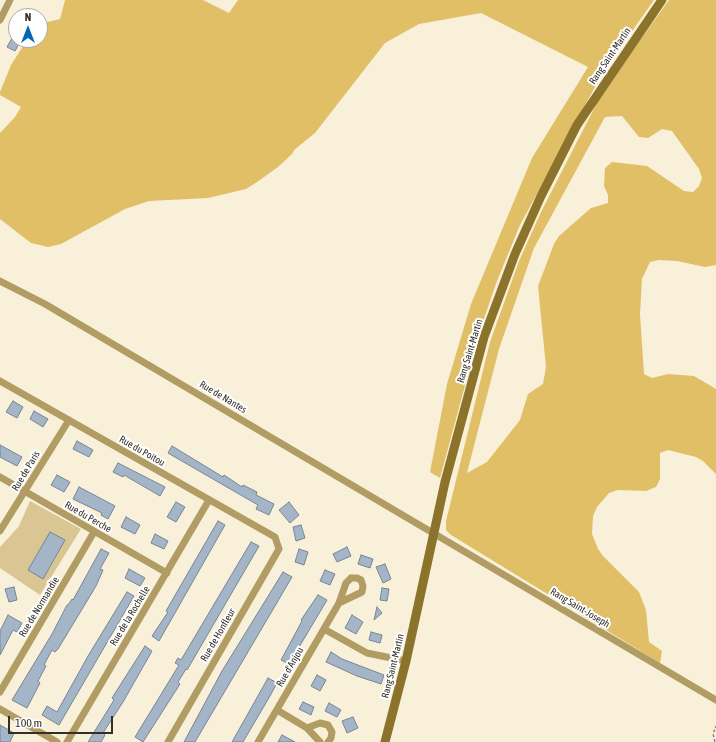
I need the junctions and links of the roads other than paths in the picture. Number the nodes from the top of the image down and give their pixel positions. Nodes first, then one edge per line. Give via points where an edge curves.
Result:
1 (10, 0) edge
2 (662, 0) edge
3 (0, 20) edge
4 (0, 280) edge
5 (0, 381) edge
6 (69, 420) junction
7 (0, 477) edge
8 (26, 491) junction
9 (209, 500) junction
10 (0, 531) edge
11 (94, 532) junction
12 (434, 533) junction
13 (275, 537) joint
14 (167, 573) junction
15 (339, 603) dead end
16 (324, 629) junction
17 (406, 661) junction
18 (0, 692) edge
19 (716, 700) edge
20 (0, 709) edge
21 (277, 710) junction
22 (307, 728) junction
23 (57, 742) edge
24 (67, 742) edge
25 (168, 742) edge
26 (258, 742) edge
27 (320, 742) edge
28 (328, 742) edge
29 (385, 742) edge

1 - 3 street
2 - 12 street, Rang Saint-Martin via 577,125 541,196 516,254 484,337
4 - 12 street, Rue de Nantes
5 - 6 street, Rue du Poitou
6 - 8 street, Rue de Paris
6 - 9 street, Rue du Poitou
7 - 8 street, Rue du Perche
8 - 10 street, Rue de Paris
8 - 11 street, Rue du Perche
9 - 13 street, Rue du Poitou
9 - 14 street, Rue de la Rochelle
11 - 14 street, Rue du Perche
11 - 18 street, Rue de Normandie
12 - 17 street, Rang Saint-Martin
12 - 19 street, Rang Saint-Joseph
13 - 25 street, Rue de Honfleur via 279,549
14 - 24 street, Rue de la Rochelle
15 - 16 street, Rue d'Anjou
16 - 17 street via 367,653
16 - 21 street, Rue d'Anjou
17 - 29 street, Rang Saint-Martin
20 - 23 street
21 - 22 street
21 - 26 street, Rue d'Anjou
22 - 27 street
22 - 28 street via 320,723 328,725 332,732

